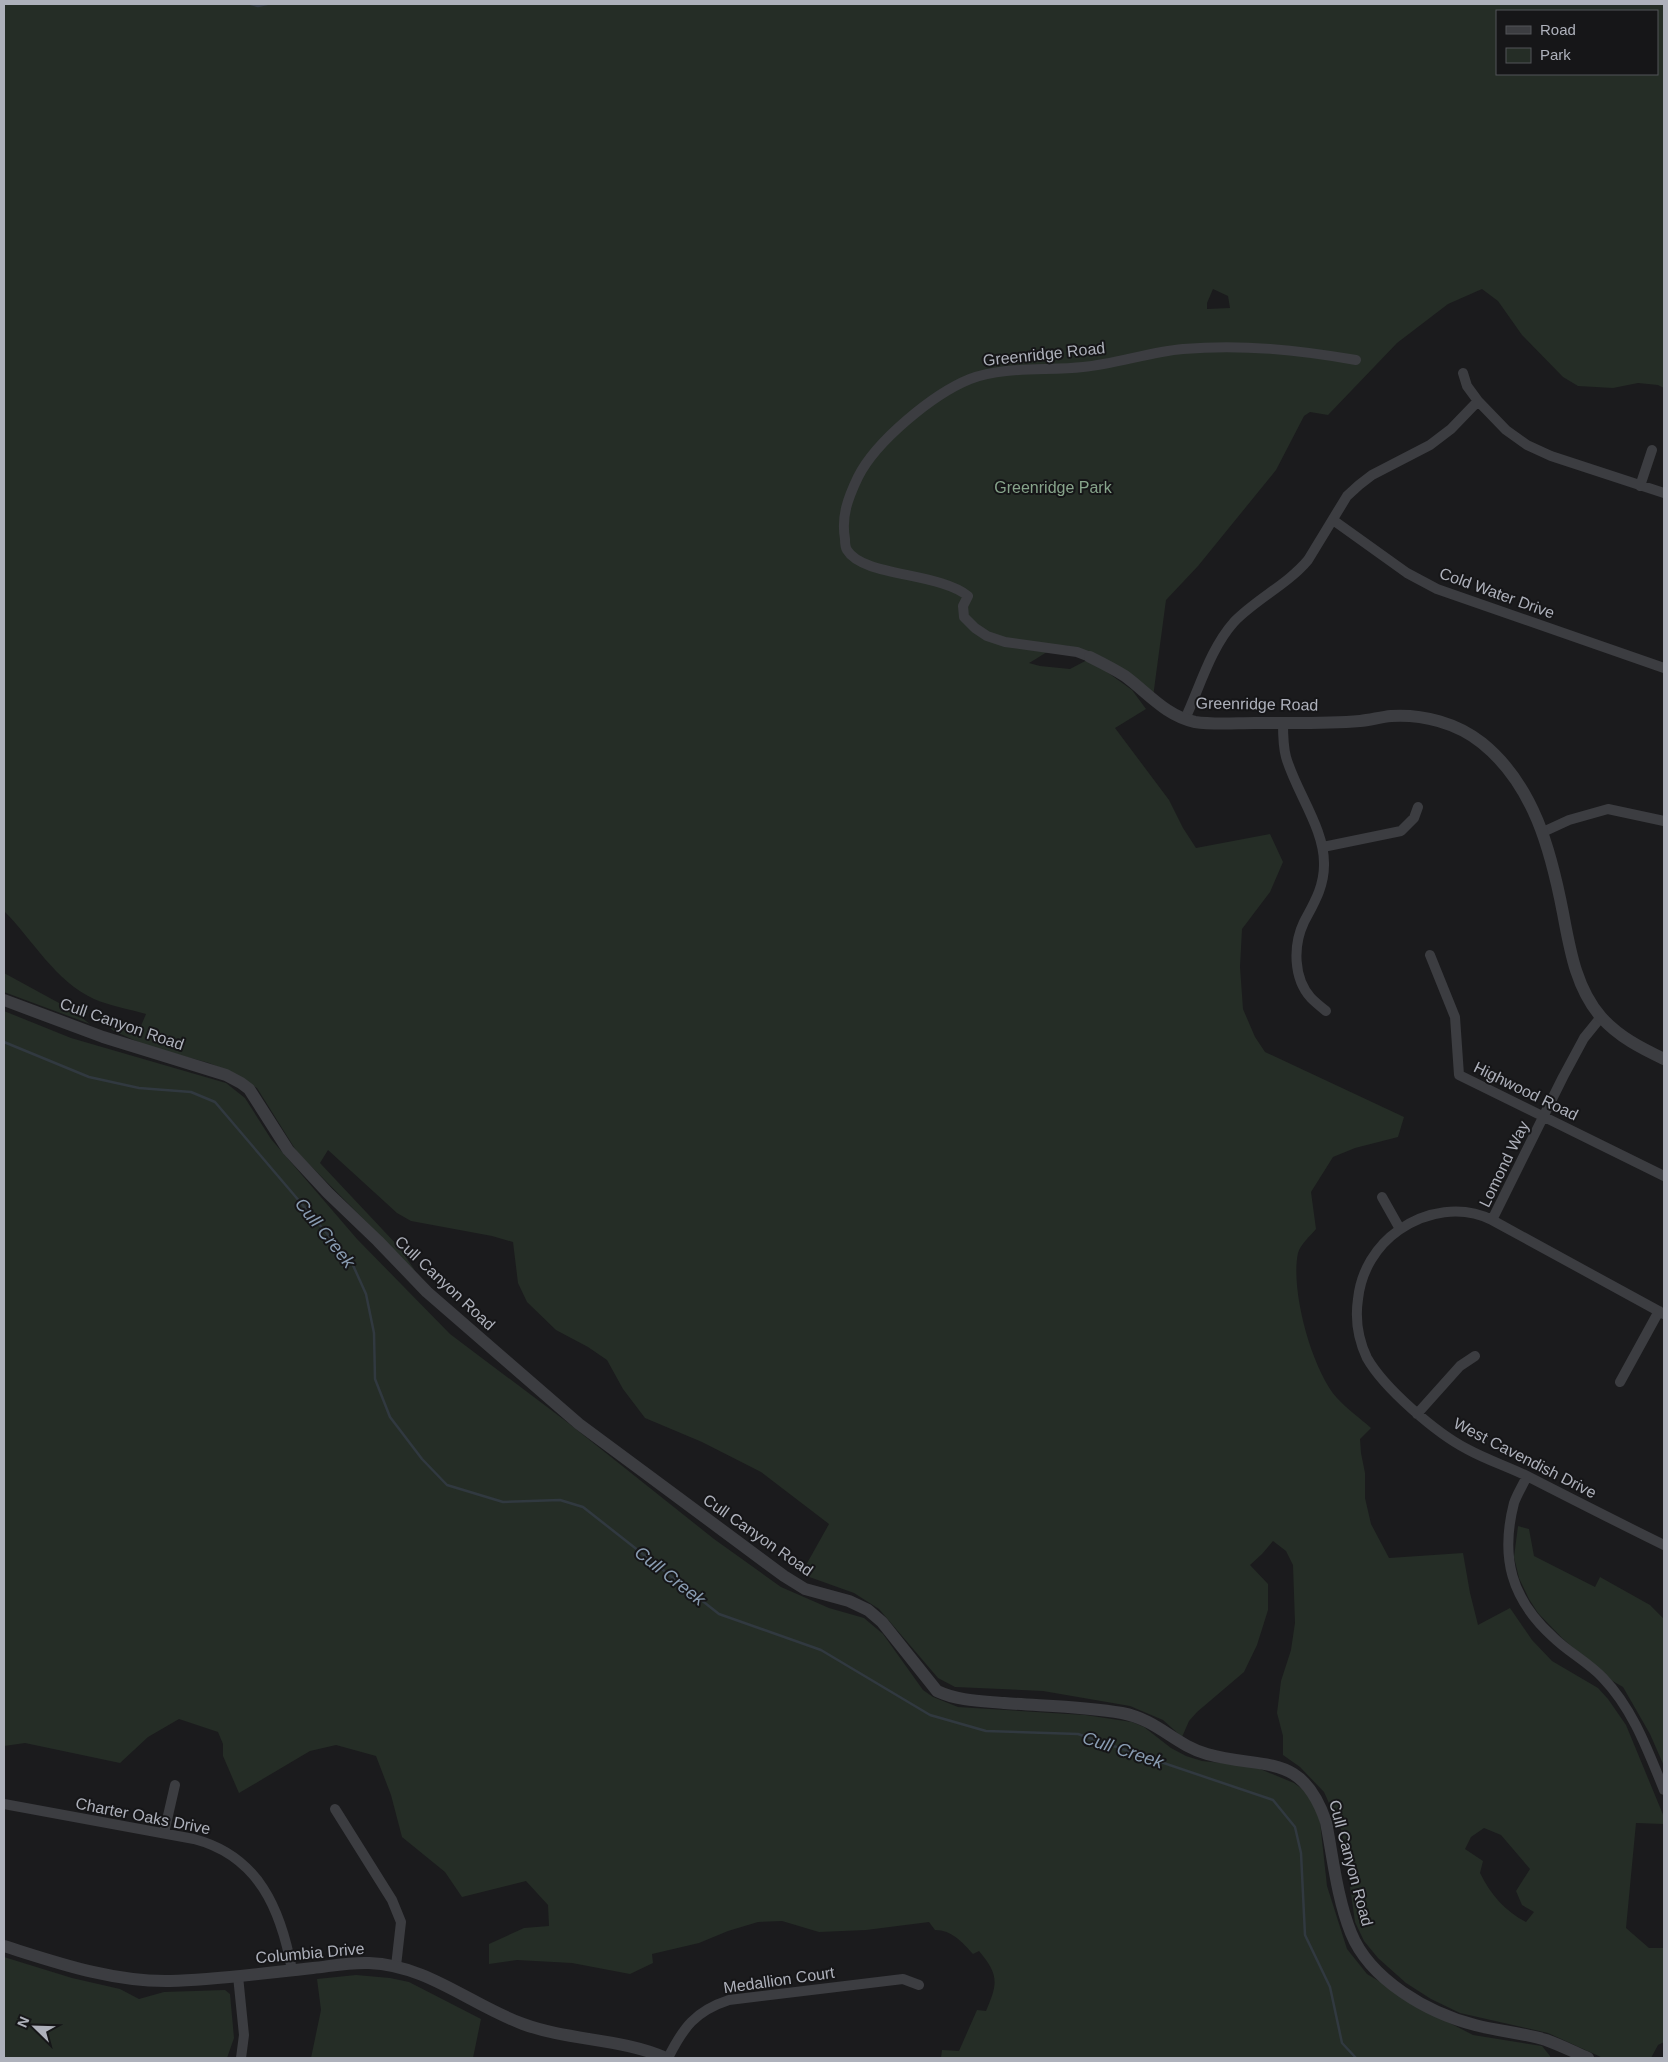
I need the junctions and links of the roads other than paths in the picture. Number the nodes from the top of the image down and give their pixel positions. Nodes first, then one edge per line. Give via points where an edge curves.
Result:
1 (1356, 360) dead end
2 (1463, 373) dead end
3 (1478, 401) junction
4 (1652, 450) dead end
5 (1640, 486) junction
6 (1664, 493) edge
7 (1332, 520) junction
8 (1090, 657) joint
9 (1664, 668) edge
10 (1185, 719) junction
11 (1283, 723) junction
12 (1418, 807) dead end
13 (1664, 821) edge
14 (1543, 832) junction
15 (1323, 847) junction
16 (1430, 955) dead end
17 (4, 1000) edge
18 (1326, 1011) dead end
19 (1601, 1017) junction
20 (1664, 1059) edge
21 (1544, 1117) junction
22 (1664, 1176) edge
23 (1382, 1196) dead end
24 (1492, 1220) junction
25 (1400, 1229) junction
26 (1662, 1313) edge
27 (1475, 1356) dead end
28 (1620, 1382) dead end
29 (1417, 1414) junction
30 (1526, 1476) junction
31 (1664, 1545) edge
32 (175, 1785) dead end
33 (1664, 1790) edge
34 (4, 1804) edge
35 (335, 1809) dead end
36 (164, 1834) junction
37 (4, 1946) edge
38 (396, 1966) junction
39 (292, 1970) junction
40 (238, 1976) junction
41 (919, 1985) dead end
42 (241, 2058) edge
43 (667, 2058) edge
44 (1588, 2058) edge

1 - 8 street, Greenridge Road via 1298,350 1244,347 1181,349 1083,368 1033,370 973,378 937,397 873,454 846,500 842,525 846,549 860,563 958,588 968,596 962,606 964,617 987,636
2 - 3 street via 1467,386
3 - 5 street via 1506,430 1527,445
3 - 7 street via 1430,445 1359,485 1347,496
4 - 5 street
5 - 6 street
7 - 9 street, Cold Water Drive via 1407,573 1437,589
7 - 10 street via 1300,569 1246,611 1226,632
8 - 10 street, Greenridge Road via 1126,677 1164,708
10 - 11 street, Greenridge Road via 1207,723
11 - 14 street, Greenridge Road via 1407,716 1442,722 1480,742 1497,756 1524,794
11 - 15 street via 1287,758
12 - 15 street via 1414,818 1401,831
13 - 14 street via 1608,809 1569,820
14 - 19 street, Greenridge Road via 1576,973
15 - 18 street via 1323,880 1300,934 1296,961 1310,997
16 - 21 street, Highwood Road via 1454,1017 1459,1075
17 - 44 street, Cull Canyon Road via 241,1083 257,1100 288,1150 433,1298 580,1424 784,1576 805,1589 849,1601 868,1610 882,1622 937,1691 950,1697 977,1701 1133,1716 1151,1722 1201,1752 1268,1764 1296,1776 1311,1789 1321,1807 1346,1918 1360,1949 1378,1970 1406,1994 1443,2013 1474,2025 1547,2041
19 - 20 street, Greenridge Road via 1630,1042
19 - 21 street, Lomond Way via 1584,1038
21 - 22 street, Highwood Road
21 - 24 street, Lomond Way
23 - 25 street
24 - 25 street, West Cavendish Drive via 1468,1213 1445,1212 1423,1217
24 - 26 street, West Cavendish Drive
25 - 29 street, West Cavendish Drive via 1382,1245 1366,1268 1360,1282 1357,1328 1373,1367
26 - 28 street
27 - 29 street via 1460,1366
29 - 30 street, West Cavendish Drive via 1466,1449
30 - 31 street, West Cavendish Drive
30 - 33 street via 1515,1502 1508,1536 1508,1560 1518,1592 1529,1612 1552,1637 1603,1677 1623,1704 1641,1735
32 - 36 street
34 - 36 street, Charter Oaks Drive
35 - 38 street via 392,1900 401,1922
36 - 39 street, Charter Oaks Drive via 218,1847 256,1878 276,1910
37 - 40 street, Columbia Drive via 83,1970 131,1979 169,1981
38 - 39 street, Columbia Drive via 355,1963
38 - 43 street, Columbia Drive via 429,1977 525,2025 636,2048
39 - 40 street, Columbia Drive
40 - 42 street via 244,2035
41 - 43 street, Medallion Court via 903,1979 729,2000 706,2009 689,2022

